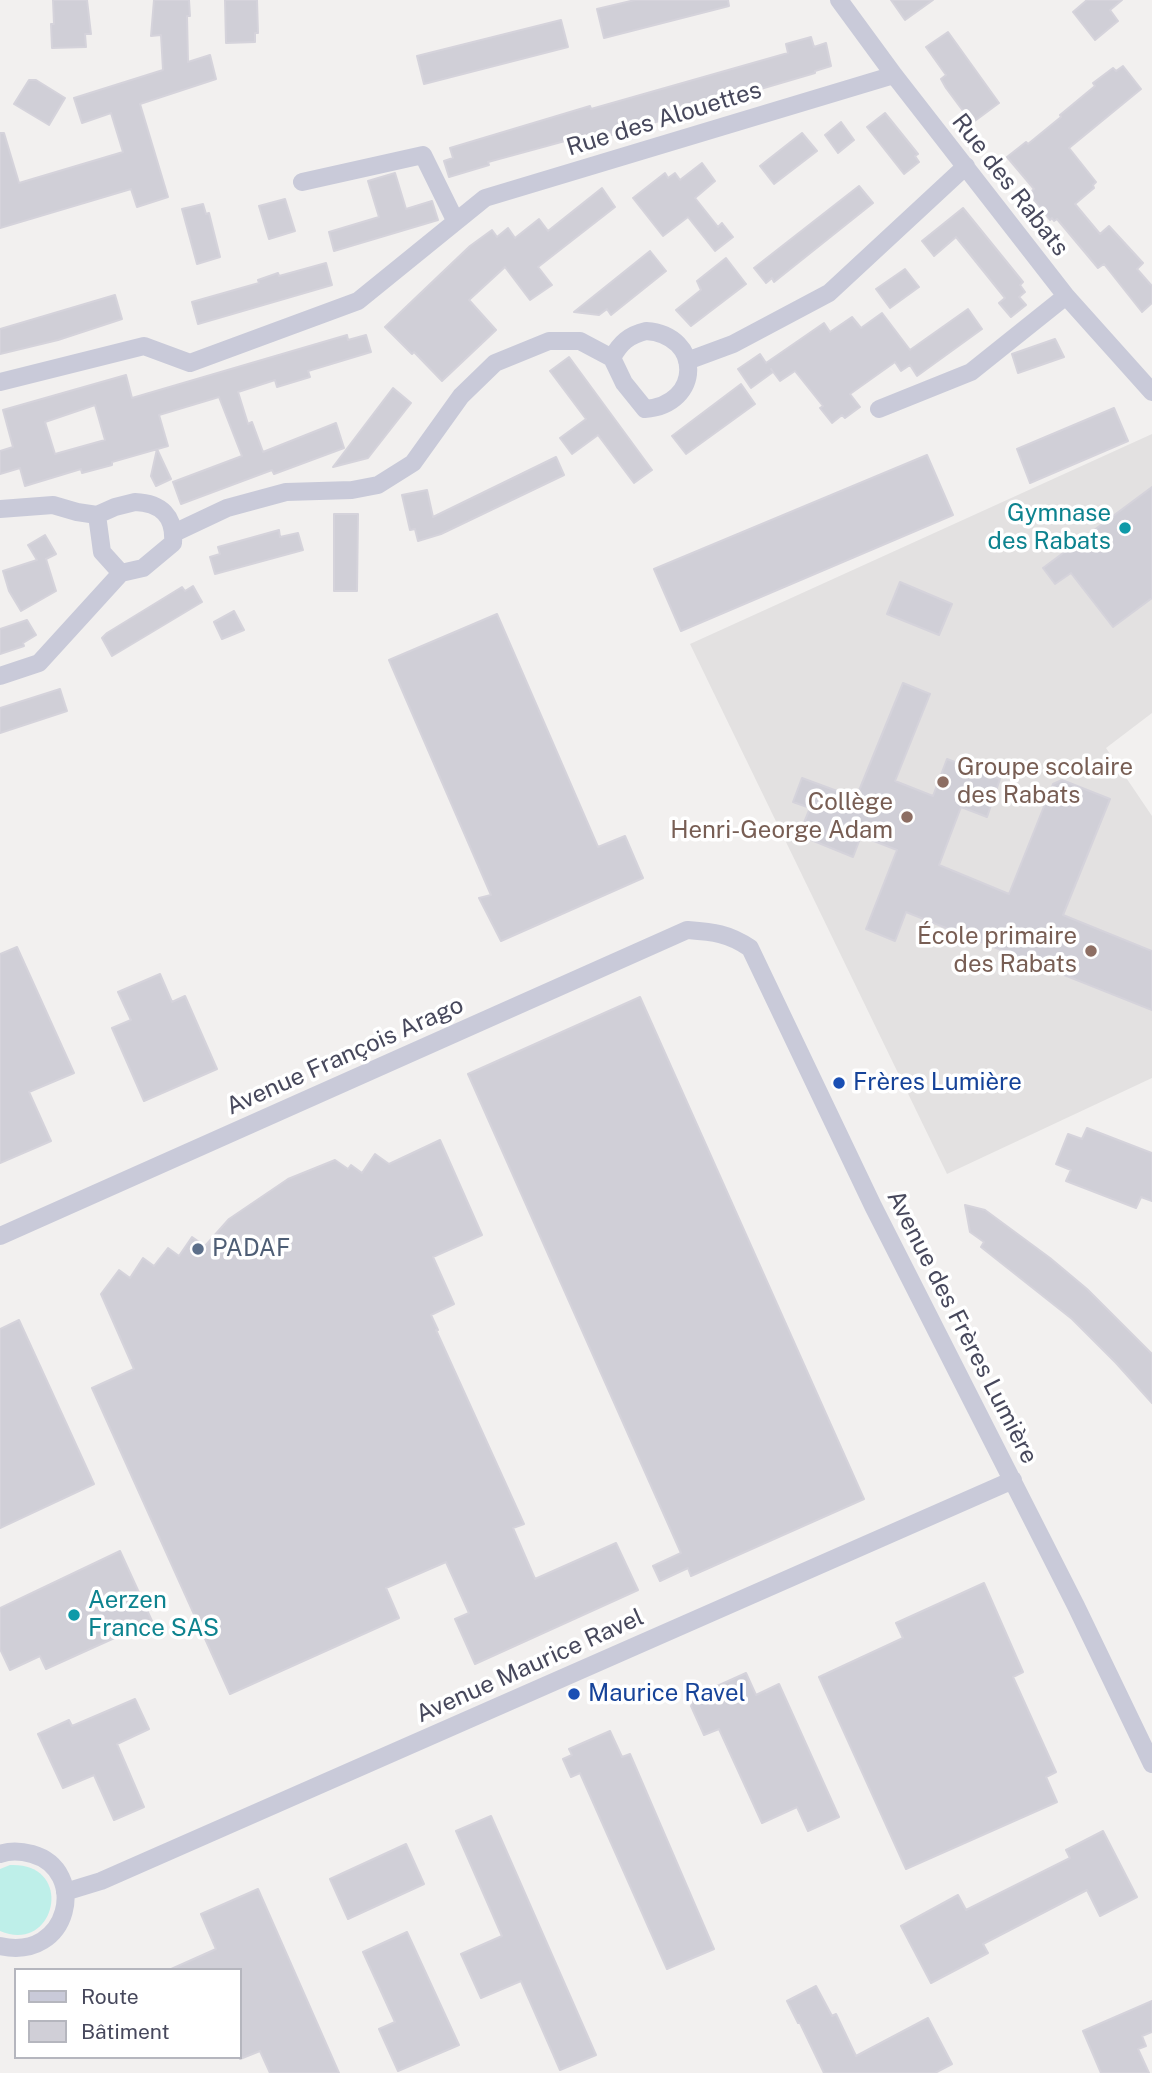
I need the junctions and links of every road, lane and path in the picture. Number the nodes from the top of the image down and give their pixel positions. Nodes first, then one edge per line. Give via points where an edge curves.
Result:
1 (839, 0) edge
2 (894, 75) junction
3 (966, 166) junction
4 (302, 182) dead end
5 (455, 220) junction
6 (1066, 296) junction
7 (612, 358) junction
8 (687, 361) junction
9 (0, 382) edge
10 (1152, 392) edge
11 (879, 409) dead end
12 (0, 509) edge
13 (97, 515) junction
14 (174, 533) junction
15 (121, 573) junction
16 (0, 676) edge
17 (712, 932) joint
18 (0, 1236) edge
19 (1013, 1479) junction
20 (1152, 1764) edge
21 (2, 1849) edge
22 (65, 1892) junction
23 (0, 1946) edge

1 - 2 street, Rue des Rabats
2 - 3 street, Rue des Rabats
2 - 5 street, Rue des Alouettes via 485,198
3 - 6 street, Rue des Rabats
3 - 8 street via 829,293 733,344
4 - 5 street via 423,155
5 - 9 street, Rue des Alouettes via 358,301 190,363 144,346
6 - 10 street, Rue des Rabats
6 - 11 street via 971,372
7 - 8 street via 619,346 646,331 671,338
7 - 8 street via 645,410 678,397 685,386
7 - 14 street via 580,341 550,341 495,363 461,396 413,464 378,485 286,492 227,508
12 - 13 street via 53,505
13 - 14 street via 135,502 151,503 169,516
13 - 15 street via 102,552
14 - 15 street via 173,543 143,568
15 - 16 street via 39,663
17 - 18 street, Avenue François Arago via 687,930
17 - 19 street, Avenue des Frères Lumière via 733,937 750,948 873,1206
19 - 20 street, Avenue des Frères Lumière
19 - 22 street, Avenue Maurice Ravel via 101,1881
21 - 22 street via 22,1851 51,1864
22 - 23 street via 65,1909 48,1938 18,1949

